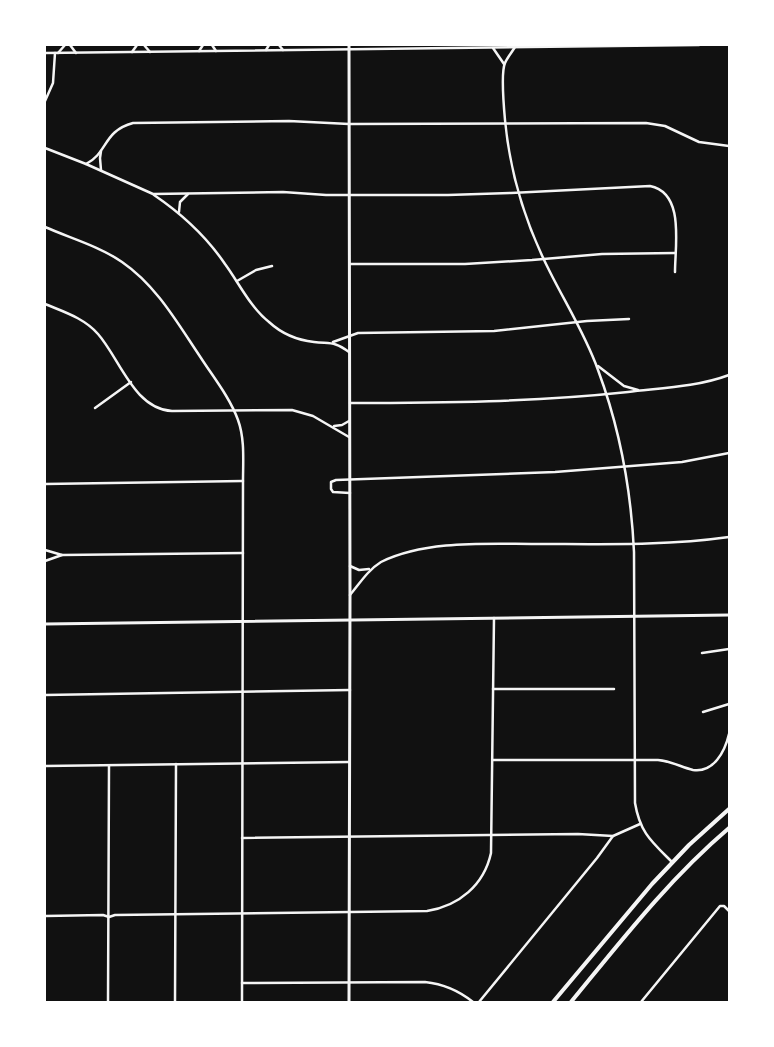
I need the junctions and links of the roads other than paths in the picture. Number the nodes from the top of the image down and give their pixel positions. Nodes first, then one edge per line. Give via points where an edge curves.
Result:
1 (65, 45) edge
2 (70, 45) edge
3 (137, 45) edge
4 (144, 45) edge
5 (203, 45) edge
6 (212, 45) edge
7 (269, 45) edge
8 (279, 45) edge
9 (633, 45) edge
10 (699, 45) edge
11 (349, 47) edge
12 (516, 47) junction
13 (493, 48) junction
14 (266, 50) junction
15 (283, 50) junction
16 (199, 51) junction
17 (216, 51) junction
18 (132, 52) junction
19 (150, 52) junction
20 (45, 53) edge
21 (56, 53) junction
22 (76, 53) junction
23 (504, 64) junction
24 (45, 101) edge
25 (505, 123) junction
26 (349, 124) junction
27 (729, 146) edge
28 (45, 148) edge
29 (101, 150) junction
30 (86, 164) junction
31 (102, 171) junction
32 (518, 193) junction
33 (153, 194) junction
34 (190, 194) junction
35 (349, 195) junction
36 (179, 213) junction
37 (45, 227) edge
38 (675, 254) junction
39 (544, 259) junction
40 (349, 264) junction
41 (272, 266) dead end
42 (675, 272) dead end
43 (237, 281) junction
44 (45, 304) edge
45 (629, 319) dead end
46 (576, 322) junction
47 (349, 335) junction
48 (332, 342) junction
49 (349, 352) junction
50 (596, 364) junction
51 (729, 375) edge
52 (131, 382) junction
53 (641, 390) junction
54 (607, 394) junction
55 (350, 403) junction
56 (94, 408) dead end
57 (234, 411) junction
58 (350, 421) junction
59 (332, 426) junction
60 (350, 437) junction
61 (729, 453) edge
62 (626, 467) junction
63 (350, 479) junction
64 (243, 481) junction
65 (45, 484) edge
66 (350, 493) junction
67 (729, 537) edge
68 (634, 544) junction
69 (45, 550) edge
70 (243, 553) junction
71 (62, 555) junction
72 (45, 561) edge
73 (350, 566) junction
74 (370, 569) junction
75 (350, 595) junction
76 (729, 615) edge
77 (635, 616) junction
78 (494, 618) junction
79 (350, 619) junction
80 (243, 621) junction
81 (45, 624) edge
82 (729, 649) edge
83 (702, 653) dead end
84 (493, 689) junction
85 (614, 689) dead end
86 (350, 690) junction
87 (242, 692) junction
88 (45, 695) edge
89 (729, 704) edge
90 (703, 712) dead end
91 (729, 735) edge
92 (493, 760) junction
93 (635, 760) junction
94 (350, 762) junction
95 (242, 763) junction
96 (176, 764) junction
97 (109, 765) junction
98 (45, 766) edge
99 (729, 809) edge
100 (640, 824) junction
101 (729, 828) edge
102 (492, 835) junction
103 (613, 836) junction
104 (349, 837) junction
105 (242, 838) junction
106 (672, 862) junction
107 (729, 911) edge
108 (349, 912) junction
109 (242, 913) junction
110 (176, 914) junction
111 (45, 916) edge
112 (109, 917) junction
113 (349, 982) junction
114 (242, 983) junction
115 (108, 1002) edge
116 (175, 1002) edge
117 (242, 1002) edge
118 (349, 1002) edge
119 (473, 1002) edge
120 (479, 1002) edge
121 (553, 1002) edge
122 (571, 1002) edge
123 (641, 1002) edge

1 - 21 street
2 - 22 street
3 - 18 street
4 - 19 street
5 - 16 street
6 - 17 street
7 - 14 street
8 - 15 street
9 - 10 street
9 - 12 street
11 - 13 street
11 - 15 street
11 - 26 main road
12 - 13 street
12 - 23 street
13 - 23 street
14 - 15 street
14 - 17 street
16 - 17 street
16 - 19 street
18 - 19 street
18 - 22 street
20 - 21 street
21 - 22 street
21 - 24 street via 52,83
23 - 25 street
25 - 26 street
25 - 27 street via 646,123 665,126 699,142
25 - 32 street
26 - 29 street via 133,123 112,133
26 - 35 main road
28 - 30 street
29 - 30 street
29 - 31 street
30 - 31 street
31 - 33 street
32 - 35 street
32 - 38 street via 643,186 658,189 674,208
32 - 39 street
33 - 34 street
33 - 36 street
34 - 35 street via 283,192
34 - 36 street via 180,202
35 - 40 main road
36 - 43 street via 208,242
37 - 57 street via 110,255 147,282
38 - 39 street via 602,254
38 - 42 street
39 - 40 street via 465,264
39 - 46 street
40 - 47 main road
41 - 43 street via 256,270
43 - 48 street via 258,312 280,331 301,340
44 - 52 street via 78,318 90,327
45 - 46 street
46 - 47 street via 494,331
46 - 50 street
47 - 48 street
47 - 49 main road
48 - 49 street
49 - 55 main road
50 - 53 street via 624,386
50 - 54 street
51 - 53 street via 695,384
52 - 56 street
52 - 57 street via 146,402 160,410
53 - 54 street
54 - 55 street via 479,402
54 - 62 street
55 - 58 main road
57 - 59 street via 302,412
57 - 64 street via 243,442
58 - 59 street via 342,426
58 - 60 main road
59 - 60 street
60 - 63 main road
61 - 62 street via 682,462
62 - 63 street via 509,475
62 - 68 street
63 - 66 main road
63 - 66 street via 333,481 330,487 335,493
64 - 65 street
64 - 70 street
66 - 73 main road
67 - 68 street
68 - 74 street via 477,544 429,548 398,555
68 - 77 street
69 - 71 street
70 - 71 street
70 - 80 street
71 - 72 street
73 - 74 street via 359,570
73 - 75 main road
74 - 75 street
75 - 79 main road
76 - 77 main road
77 - 78 main road
77 - 93 street
78 - 79 main road
78 - 84 street
79 - 80 main road
79 - 86 main road
80 - 81 main road
80 - 87 street
82 - 83 street
84 - 85 street
84 - 92 street
86 - 87 street
86 - 94 main road
87 - 88 street
87 - 95 street
89 - 90 street
91 - 93 street via 718,760 699,770 668,761
92 - 93 street
92 - 102 street
93 - 100 street via 635,803
94 - 95 street
94 - 104 main road
95 - 96 street
95 - 105 street
96 - 97 street
96 - 110 street
97 - 98 street
97 - 112 street
99 - 106 highway
100 - 103 street
100 - 106 street
101 - 122 highway via 662,893
102 - 103 street
102 - 104 street
102 - 108 street via 490,860 481,879 458,900 434,910
103 - 120 street
104 - 105 street
104 - 108 main road
105 - 109 street
106 - 121 highway
107 - 123 street via 720,906
108 - 109 street
108 - 113 main road
109 - 110 street
109 - 114 street
110 - 112 street
110 - 116 street
111 - 112 street
112 - 115 street
113 - 114 street
113 - 118 main road
113 - 119 street via 436,983 459,992
114 - 117 street

